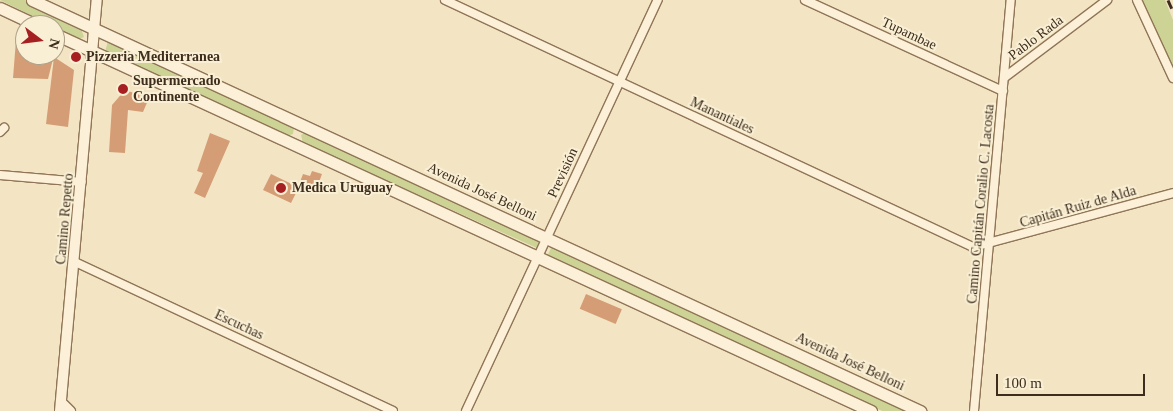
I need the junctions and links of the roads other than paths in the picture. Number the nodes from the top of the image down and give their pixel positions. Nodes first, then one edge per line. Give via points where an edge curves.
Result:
1 (32, 0) edge
2 (97, 0) edge
3 (445, 0) edge
4 (658, 0) edge
5 (805, 0) edge
6 (1011, 0) edge
7 (1107, 0) edge
8 (1137, 0) edge
9 (0, 8) edge
10 (15, 15) edge
11 (94, 30) junction
12 (65, 39) edge
13 (94, 52) junction
14 (1004, 77) junction
15 (1173, 78) edge
16 (620, 81) junction
17 (1003, 91) junction
18 (301, 124) junction
19 (293, 143) junction
20 (0, 175) edge
21 (82, 182) junction
22 (1173, 194) edge
23 (547, 238) junction
24 (990, 246) junction
25 (538, 257) junction
26 (74, 262) junction
27 (61, 406) edge
28 (71, 411) edge
29 (394, 411) edge
30 (466, 411) edge
31 (871, 411) edge
32 (920, 411) edge
33 (974, 411) edge

1 - 11 main road, Avenida José Belloni
2 - 11 street, Camino Repetto
3 - 16 street, Manantiales
4 - 16 street, Previsión
5 - 17 street, Tupambae
6 - 14 street, Camino Capitán Coralio C. Lacosta
7 - 14 street, Pablo Rada
8 - 15 street
9 - 10 main road
11 - 13 street, Camino Repetto
11 - 18 main road, Avenida José Belloni
12 - 13 main road
13 - 19 main road
13 - 21 street, Camino Repetto
14 - 17 street, Camino Capitán Coralio C. Lacosta
16 - 23 street, Previsión
16 - 24 street, Manantiales via 973,248
17 - 24 street, Camino Capitán Coralio C. Lacosta
18 - 19 main road
18 - 23 main road, Avenida José Belloni
19 - 25 main road
20 - 21 street
21 - 26 street, Camino Repetto
22 - 24 street, Capitán Ruiz de Alda
23 - 25 street, Previsión
23 - 32 main road, Avenida José Belloni
24 - 33 street, Camino Capitán Coralio C. Lacosta
25 - 30 street, Previsión
25 - 31 main road
26 - 27 street, Camino Repetto
26 - 29 street, Escuchas
27 - 28 street

